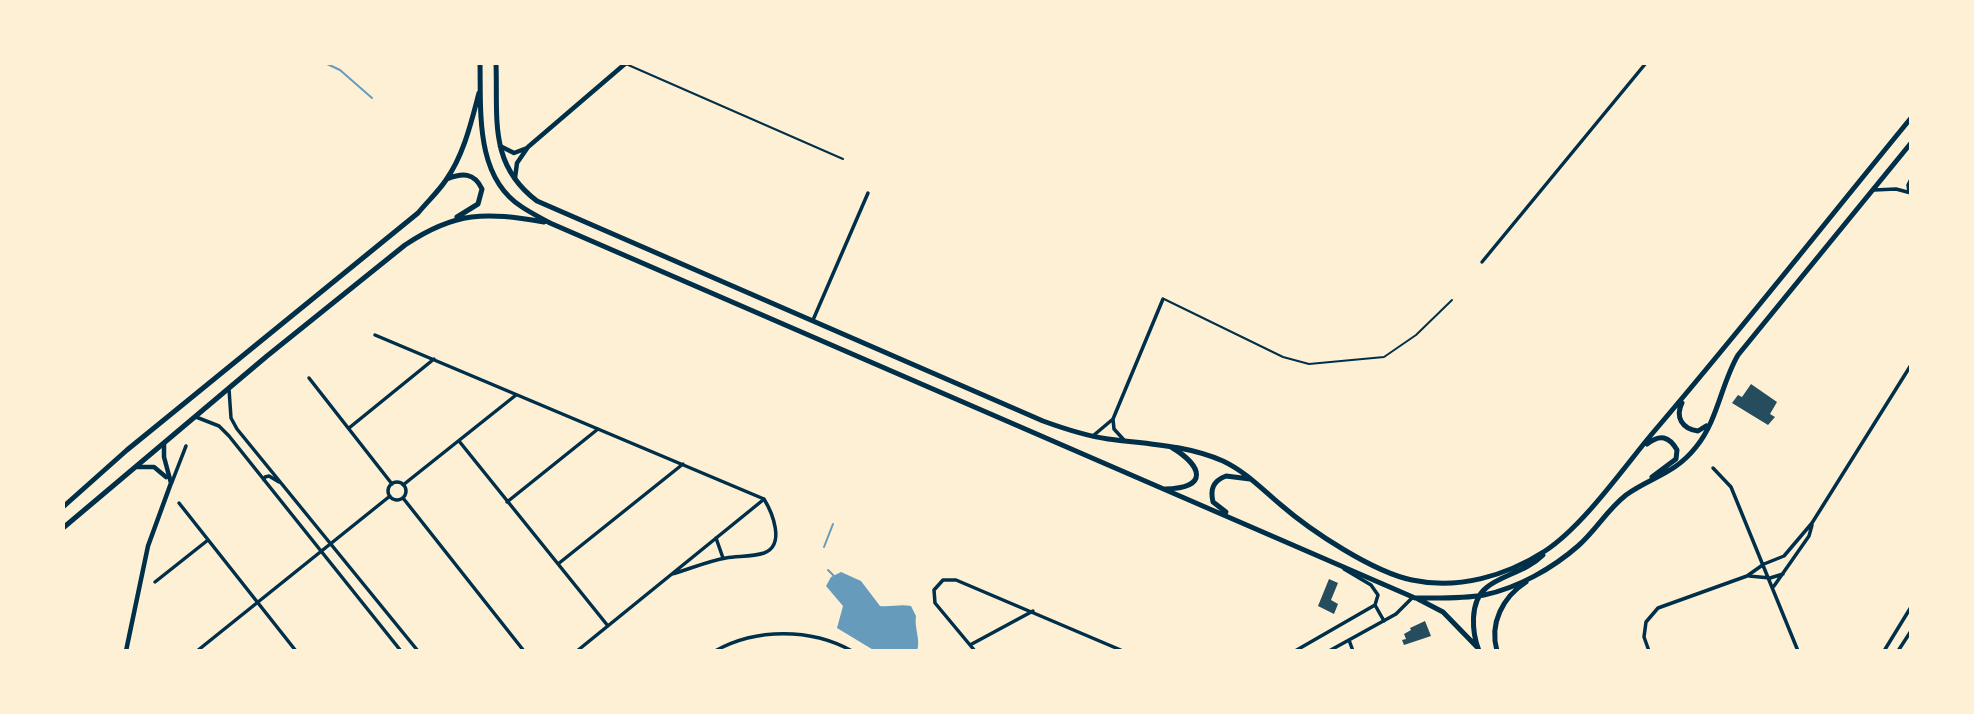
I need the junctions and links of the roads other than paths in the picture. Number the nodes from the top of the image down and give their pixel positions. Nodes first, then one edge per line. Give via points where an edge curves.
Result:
1 (480, 63) edge
2 (496, 63) edge
3 (626, 63) edge
4 (1646, 63) edge
5 (480, 87) junction
6 (1911, 118) edge
7 (1911, 143) edge
8 (499, 146) junction
9 (528, 148) junction
10 (843, 159) dead end
11 (447, 179) junction
12 (1911, 179) edge
13 (515, 182) junction
14 (1872, 190) junction
15 (1910, 192) edge
16 (868, 193) dead end
17 (451, 220) junction
18 (550, 223) junction
19 (1482, 262) dead end
20 (1163, 299) joint
21 (1452, 300) dead end
22 (812, 322) junction
23 (375, 335) dead end
24 (434, 359) junction
25 (1911, 365) edge
26 (309, 378) dead end
27 (229, 389) junction
28 (1687, 393) junction
29 (516, 395) junction
30 (196, 417) junction
31 (1113, 419) junction
32 (1712, 419) junction
33 (349, 428) junction
34 (598, 429) junction
35 (1093, 436) junction
36 (1124, 440) junction
37 (458, 442) junction
38 (164, 443) junction
39 (1167, 444) junction
40 (186, 446) dead end
41 (1639, 450) junction
42 (683, 464) junction
43 (137, 467) junction
44 (1713, 468) dead end
45 (264, 480) junction
46 (1253, 480) junction
47 (171, 483) junction
48 (282, 483) junction
49 (393, 484) junction
50 (1645, 484) junction
51 (403, 485) junction
52 (1161, 489) junction
53 (390, 496) junction
54 (403, 498) junction
55 (764, 499) junction
56 (507, 502) junction
57 (179, 503) dead end
58 (63, 507) edge
59 (1812, 523) junction
60 (63, 528) edge
61 (1257, 529) junction
62 (716, 538) junction
63 (208, 540) junction
64 (1557, 542) junction
65 (331, 544) junction
66 (321, 551) junction
67 (723, 558) junction
68 (558, 564) junction
69 (1764, 564) junction
70 (1342, 568) junction
71 (1785, 572) junction
72 (1540, 573) junction
73 (670, 575) junction
74 (1747, 576) junction
75 (1770, 578) junction
76 (155, 582) dead end
77 (1773, 587) junction
78 (1480, 595) junction
79 (1413, 598) junction
80 (258, 603) junction
81 (1020, 605) junction
82 (1375, 605) junction
83 (1911, 607) edge
84 (1033, 611) junction
85 (1017, 619) junction
86 (1384, 621) junction
87 (608, 626) junction
88 (1911, 631) edge
89 (1349, 640) junction
90 (970, 645) junction
91 (1111, 648) edge
92 (1478, 649) edge
93 (126, 651) edge
94 (197, 651) edge
95 (296, 651) edge
96 (401, 651) edge
97 (418, 651) edge
98 (524, 651) edge
99 (577, 651) edge
100 (715, 651) edge
101 (762, 651) edge
102 (801, 651) edge
103 (852, 651) edge
104 (975, 651) edge
105 (1123, 651) edge
106 (1295, 651) edge
107 (1329, 651) edge
108 (1353, 651) edge
109 (1497, 651) edge
110 (1649, 651) edge
111 (1798, 651) edge
112 (1884, 651) edge
113 (1898, 651) edge

1 - 5 main road
2 - 8 main road
3 - 9 street
3 - 10 lane
4 - 19 street
5 - 11 main road via 464,147
5 - 18 main road via 483,138 493,172 520,207
6 - 28 main road
7 - 14 main road
8 - 9 street via 514,153
8 - 13 main road
9 - 13 street via 517,163
11 - 17 main road via 471,176 482,188 478,204
11 - 58 main road via 418,214
12 - 15 street
13 - 22 main road via 552,209
14 - 15 street
14 - 32 main road via 1738,355
16 - 22 street
17 - 18 main road via 481,215
17 - 27 main road via 405,245
18 - 52 main road
20 - 21 lane via 1283,357 1309,364 1384,356 1416,335
20 - 31 street
22 - 35 main road via 1043,421
23 - 24 street
24 - 29 street
24 - 33 street
25 - 59 street
26 - 33 street
27 - 30 main road
27 - 48 street via 231,418 237,429
28 - 32 main road via 1678,411 1684,426 1698,430
28 - 41 main road
29 - 34 street
29 - 37 street
30 - 38 main road
30 - 45 street via 219,426
31 - 35 street
31 - 36 street via 1114,429
32 - 50 main road via 1697,447 1676,468
33 - 49 street
34 - 42 street
34 - 56 street
35 - 36 main road
36 - 39 main road
37 - 51 street
37 - 56 street
38 - 43 main road
38 - 47 street
39 - 46 main road via 1222,460
39 - 52 main road via 1187,456 1196,470 1190,485
40 - 47 street
41 - 50 main road via 1663,437 1677,450 1676,459
41 - 64 main road
42 - 55 street
42 - 68 street
43 - 47 street via 154,467
43 - 60 main road
44 - 69 street via 1731,487
45 - 48 street via 269,476
45 - 66 street
46 - 61 main road via 1226,475 1214,484 1212,495 1219,508
46 - 64 main road via 1323,537 1410,580 1452,583 1482,578 1525,564
47 - 93 street via 148,546
48 - 65 street
49 - 51 street
49 - 53 street
50 - 72 main road via 1608,511 1581,544
51 - 54 street
52 - 61 main road
53 - 54 street
53 - 65 street
54 - 98 street
55 - 62 street
55 - 67 street via 774,519 773,546 762,554
56 - 68 street
57 - 63 street
59 - 69 street via 1784,556
59 - 71 street via 1809,537
61 - 70 main road
62 - 67 street
62 - 73 street
63 - 76 street
63 - 80 street
64 - 78 main road via 1539,559
65 - 66 street
65 - 97 street
66 - 80 street
66 - 96 street
67 - 73 street
68 - 87 street
69 - 74 street
69 - 75 street
70 - 79 main road
70 - 82 street via 1371,584 1378,595
71 - 75 street
71 - 77 street
72 - 78 main road
72 - 109 main road via 1510,594 1498,614
73 - 87 street
74 - 75 street
74 - 110 street via 1658,608 1646,622 1644,637
75 - 77 street
77 - 111 street
78 - 79 main road
78 - 92 main road via 1474,624
79 - 86 street
79 - 92 main road via 1443,612
80 - 94 street
80 - 95 street
81 - 84 street
81 - 85 street
81 - 90 street via 956,580 938,583 935,603
82 - 86 street
82 - 106 street
83 - 112 street
84 - 85 street
84 - 91 street
85 - 90 street
86 - 89 street
87 - 99 street
88 - 113 street
89 - 107 street
89 - 108 street
90 - 104 street
91 - 105 street
100 - 103 street via 744,639 797,634
101 - 102 street

